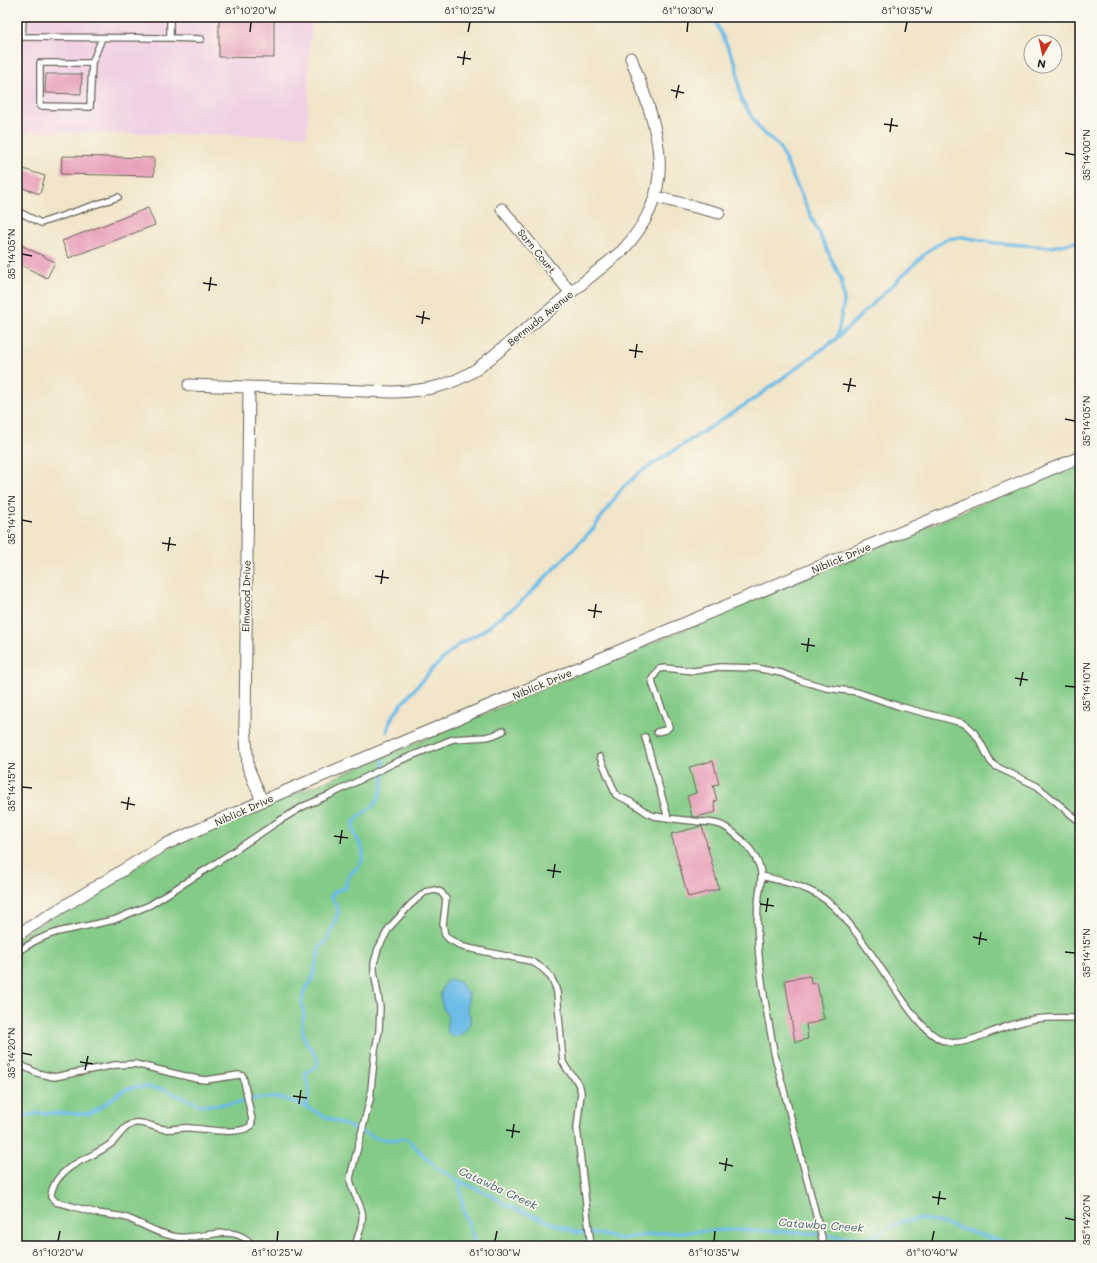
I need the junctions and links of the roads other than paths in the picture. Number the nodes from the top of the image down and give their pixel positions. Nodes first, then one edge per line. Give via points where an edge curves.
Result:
1 (23, 17) edge
2 (170, 17) edge
3 (20, 37) edge
4 (102, 38) junction
5 (170, 38) junction
6 (201, 39) dead end
7 (631, 58) dead end
8 (92, 63) junction
9 (118, 197) dead end
10 (656, 197) junction
11 (502, 209) dead end
12 (17, 211) edge
13 (719, 213) dead end
14 (571, 293) junction
15 (188, 385) dead end
16 (249, 387) junction
17 (1080, 457) edge
18 (503, 731) dead end
19 (657, 732) dead end
20 (645, 737) dead end
21 (600, 757) dead end
22 (262, 801) junction
23 (668, 818) junction
24 (1080, 822) edge
25 (762, 876) junction
26 (17, 935) edge
27 (17, 952) edge
28 (1080, 1018) edge
29 (17, 1063) edge
30 (253, 1246) edge
31 (355, 1246) edge
32 (591, 1246) edge
33 (824, 1246) edge

1 - 3 lane
2 - 5 lane
3 - 4 lane
4 - 5 lane
4 - 8 lane
5 - 6 lane
7 - 10 street, Bermuda Avenue via 646,97 659,148
8 - 8 lane via 90,107 40,106 40,63
9 - 12 lane via 41,222
10 - 13 street
10 - 14 street, Bermuda Avenue via 643,225 630,243
11 - 14 street, Sarn Court
14 - 16 street, Bermuda Avenue via 477,369 445,386 393,392
15 - 16 street, Bermuda Avenue
16 - 22 street, Elmwood Drive via 245,724 248,767
17 - 22 street, Niblick Drive
18 - 27 lane via 494,736 453,740 394,763 304,806 150,905 114,920 46,936
19 - 24 lane via 669,727 653,685 652,679 659,669 694,671 720,667 769,670 963,723 974,731 995,766 1037,786
20 - 23 lane
21 - 23 lane via 616,795 649,814
22 - 26 street, Niblick Drive via 164,845
23 - 25 lane via 716,823 725,827 742,841 752,854
25 - 28 lane via 804,888 833,906 864,944 911,1012 932,1032 948,1042 961,1042 1035,1019
25 - 33 lane via 758,942 768,1018 774,1052
29 - 30 lane via 37,1073 54,1077 131,1064 206,1080 241,1075 244,1078 252,1120 248,1128 217,1131 190,1128 168,1130 133,1124 125,1128 112,1143 67,1168 56,1183 51,1197 56,1202 123,1217 167,1235 186,1238 235,1233
31 - 32 lane via 362,1211 350,1184 350,1178 370,1099 380,1017 374,971 376,953 389,928 425,892 435,890 441,892 446,899 443,930 449,939 463,947 530,961 548,973 554,982 563,1062 576,1080 581,1093 577,1128

